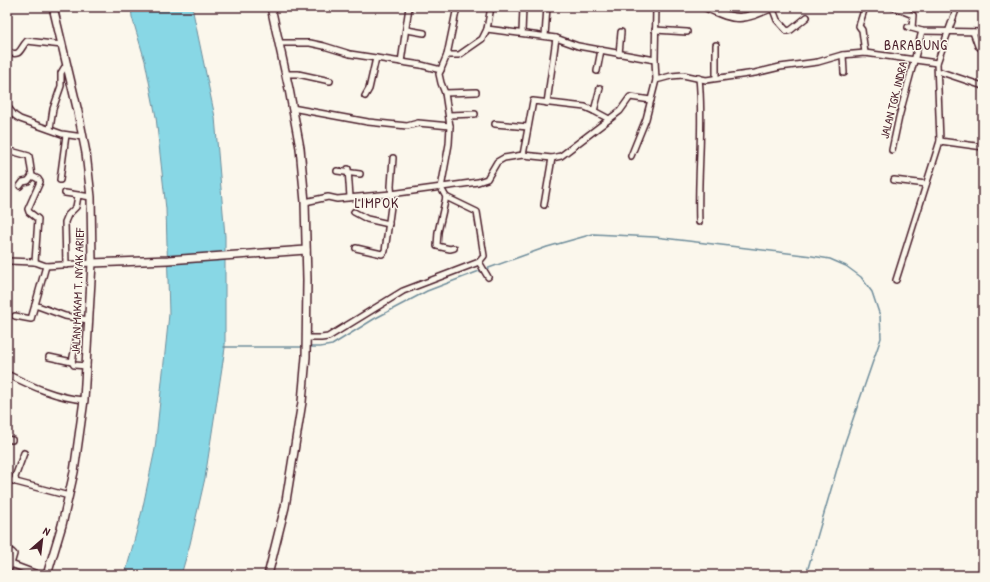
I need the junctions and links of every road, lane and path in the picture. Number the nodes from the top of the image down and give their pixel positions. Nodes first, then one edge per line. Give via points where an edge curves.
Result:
1 (53, 7) edge
2 (271, 7) edge
3 (409, 7) edge
4 (456, 7) edge
5 (491, 7) edge
6 (523, 7) edge
7 (547, 7) edge
8 (656, 7) edge
9 (706, 7) edge
10 (716, 7) edge
11 (764, 7) edge
12 (773, 7) edge
13 (865, 7) edge
14 (893, 7) edge
15 (958, 7) edge
16 (807, 17) dead end
17 (487, 29) junction
18 (407, 30) junction
19 (655, 30) junction
20 (922, 31) junction
21 (621, 32) dead end
22 (687, 32) dead end
23 (949, 32) junction
24 (973, 32) junction
25 (983, 32) edge
26 (424, 33) dead end
27 (522, 33) junction
28 (545, 36) junction
29 (556, 38) junction
30 (279, 43) junction
31 (62, 45) junction
32 (716, 45) dead end
33 (601, 50) junction
34 (983, 50) edge
35 (7, 52) edge
36 (865, 53) junction
37 (619, 54) junction
38 (447, 55) junction
39 (843, 55) junction
40 (376, 58) junction
41 (914, 59) junction
42 (655, 60) junction
43 (401, 62) junction
44 (937, 63) junction
45 (68, 67) junction
46 (441, 70) junction
47 (597, 71) dead end
48 (938, 71) junction
49 (844, 73) dead end
50 (286, 74) junction
51 (699, 78) junction
52 (716, 78) junction
53 (656, 80) junction
54 (330, 81) dead end
55 (983, 86) edge
56 (600, 88) dead end
57 (476, 92) dead end
58 (445, 93) junction
59 (365, 96) dead end
60 (651, 100) junction
61 (547, 103) junction
62 (7, 106) edge
63 (292, 108) junction
64 (594, 111) junction
65 (475, 114) dead end
66 (449, 115) junction
67 (609, 120) junction
68 (495, 124) dead end
69 (450, 126) junction
70 (528, 127) junction
71 (50, 129) junction
72 (66, 135) junction
73 (83, 137) junction
74 (940, 141) junction
75 (983, 147) edge
76 (7, 150) edge
77 (892, 150) dead end
78 (523, 155) junction
79 (631, 156) dead end
80 (394, 158) dead end
81 (552, 158) junction
82 (337, 170) dead end
83 (348, 170) junction
84 (360, 174) dead end
85 (32, 176) junction
86 (60, 180) dead end
87 (894, 180) dead end
88 (926, 184) junction
89 (20, 186) dead end
90 (441, 188) junction
91 (65, 193) dead end
92 (391, 194) junction
93 (78, 196) junction
94 (91, 197) junction
95 (350, 197) junction
96 (446, 197) junction
97 (305, 202) junction
98 (544, 205) dead end
99 (354, 212) dead end
100 (699, 222) dead end
101 (389, 224) junction
102 (356, 248) dead end
103 (454, 248) dead end
104 (306, 250) junction
105 (7, 262) edge
106 (36, 262) junction
107 (92, 263) junction
108 (480, 263) junction
109 (66, 265) junction
110 (46, 266) junction
111 (488, 277) dead end
112 (896, 280) dead end
113 (35, 305) junction
114 (15, 316) dead end
115 (80, 320) junction
116 (88, 320) junction
117 (307, 339) junction
118 (49, 356) dead end
119 (72, 362) junction
120 (86, 366) junction
121 (7, 374) edge
122 (84, 400) junction
123 (24, 453) dead end
124 (7, 479) edge
125 (16, 482) junction
126 (69, 496) junction
127 (7, 550) edge
128 (11, 564) junction
129 (7, 573) edge
130 (40, 575) edge
131 (47, 575) edge
132 (268, 575) edge

1 - 31 street, JALAN MAKAM T. NYAK ARIEF
2 - 30 street
3 - 18 street
4 - 38 street
5 - 17 street
6 - 27 street
7 - 28 street
8 - 19 street
9 - 12 street via 738,18 751,17
10 - 11 street via 742,14
12 - 16 street via 777,20 787,30 791,30
13 - 36 street via 859,26 862,30
14 - 20 street via 913,15 910,28
15 - 23 street
17 - 27 street
17 - 38 street via 482,38 465,52
18 - 26 street
18 - 43 street
19 - 22 street
19 - 42 street
20 - 23 street
20 - 41 street, JALAN TGK. INDRA
21 - 37 street
23 - 24 street
23 - 44 street
24 - 25 street
24 - 34 street via 978,46
27 - 28 street
28 - 29 street
29 - 33 street via 578,46
29 - 61 street
30 - 40 street via 310,43
30 - 50 street
31 - 35 street via 27,41 20,53
31 - 45 street, JALAN MAKAM T. NYAK ARIEF
32 - 52 street
33 - 37 street
33 - 47 street
36 - 39 street
36 - 41 street
37 - 42 street
38 - 46 street
39 - 49 street
39 - 52 street via 814,63
40 - 43 street
40 - 59 street via 369,90
41 - 44 street
41 - 77 street, JALAN TGK. INDRA
42 - 53 street
43 - 46 street
44 - 48 street
45 - 71 street via 62,70 61,86 53,109
45 - 73 street, JALAN MAKAM T. NYAK ARIEF
46 - 58 street via 440,79
48 - 55 street
48 - 74 street
50 - 54 street
50 - 63 street
51 - 52 street
51 - 53 street via 683,75
51 - 100 street via 702,111
53 - 60 street
56 - 64 street
57 - 58 street
58 - 66 street
60 - 67 street via 630,97 620,111
60 - 79 street
61 - 64 street
61 - 70 street via 533,101
62 - 71 street via 20,119
63 - 69 street via 407,126 418,123
63 - 97 street via 300,148
64 - 67 street
65 - 66 street
66 - 69 street
67 - 81 street via 559,157
68 - 70 street
69 - 90 street
70 - 78 street
71 - 72 street
72 - 73 street
72 - 86 street
73 - 94 street, JALAN MAKAM T. NYAK ARIEF
74 - 75 street
74 - 88 street
76 - 85 street via 29,156
78 - 81 street
78 - 90 street via 500,160 485,180
80 - 92 street
81 - 98 street
82 - 83 street
83 - 84 street
83 - 95 street
85 - 89 street
85 - 106 street via 40,182 28,209 38,219
87 - 88 street
88 - 112 street
90 - 92 street
90 - 96 street
91 - 93 street
92 - 95 street
92 - 101 street
93 - 94 street
93 - 109 street via 76,207 65,222
94 - 107 street, JALAN MAKAM T. NYAK ARIEF
95 - 97 street via 328,197
96 - 103 street via 437,246
96 - 108 street via 477,212 484,256
97 - 104 street
99 - 101 street via 367,219
101 - 102 street via 385,251 382,254
104 - 107 street
104 - 117 street
105 - 106 street
106 - 110 street
107 - 109 street
107 - 116 street, JALAN MAKAM T. NYAK ARIEF
108 - 111 street
108 - 117 street via 403,291 328,337
109 - 110 street
110 - 113 street
113 - 114 street via 31,319
113 - 115 street
115 - 116 street
115 - 119 street
116 - 120 street, JALAN MAKAM T. NYAK ARIEF
117 - 132 street via 294,460
118 - 119 street
119 - 120 street via 74,365
120 - 122 street, JALAN MAKAM T. NYAK ARIEF
121 - 122 street via 58,395
122 - 126 street, JALAN MAKAM T. NYAK ARIEF
123 - 125 street via 15,477
124 - 125 street
125 - 126 street
126 - 131 street, JALAN MAKAM T. NYAK ARIEF
127 - 128 street via 14,554
128 - 129 street
128 - 130 street

